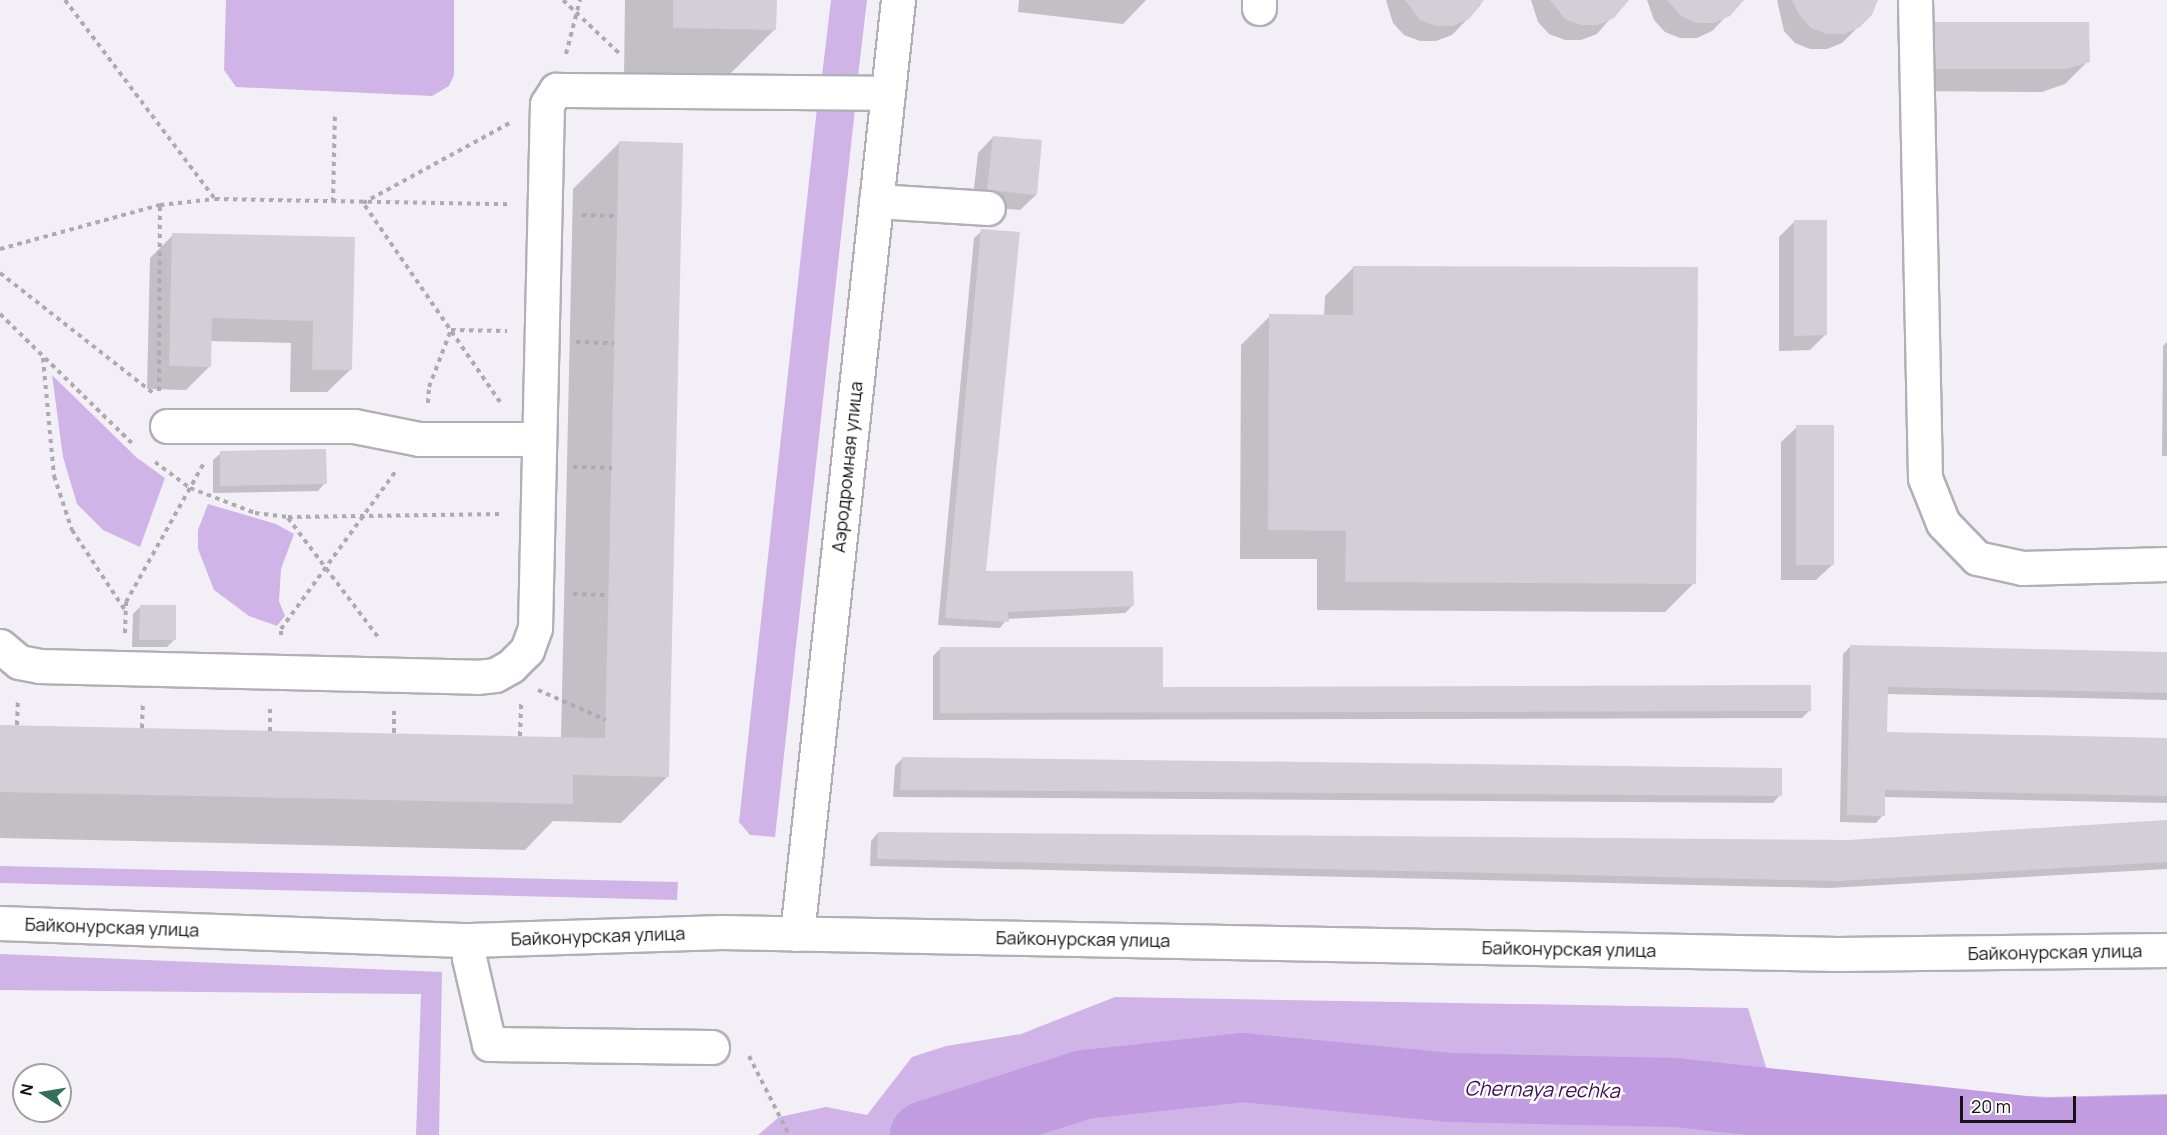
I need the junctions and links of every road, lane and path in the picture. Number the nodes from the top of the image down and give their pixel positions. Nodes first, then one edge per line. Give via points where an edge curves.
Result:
1 (65, 0) edge
2 (563, 0) edge
3 (580, 0) edge
4 (898, 0) edge
5 (1915, 0) edge
6 (577, 13) junction
7 (660, 91) junction
8 (888, 93) junction
9 (552, 97) junction
10 (335, 114) dead end
11 (214, 199) junction
12 (876, 201) junction
13 (333, 202) junction
14 (363, 203) junction
15 (545, 204) junction
16 (160, 206) junction
17 (988, 208) dead end
18 (0, 249) edge
19 (0, 273) edge
20 (0, 314) edge
21 (451, 330) junction
22 (498, 331) dead end
23 (43, 357) junction
24 (490, 386) dead end
25 (225, 425) junction
26 (167, 426) dead end
27 (419, 439) junction
28 (538, 440) junction
29 (140, 452) dead end
30 (149, 458) dead end
31 (190, 488) junction
32 (536, 513) junction
33 (288, 517) junction
34 (362, 517) junction
35 (2167, 564) edge
36 (326, 568) junction
37 (125, 610) junction
38 (0, 646) edge
39 (124, 669) junction
40 (281, 674) junction
41 (395, 676) junction
42 (531, 687) dead end
43 (606, 720) dead end
44 (0, 923) edge
45 (797, 934) junction
46 (469, 940) junction
47 (2167, 950) edge
48 (712, 1047) dead end
49 (746, 1051) dead end
50 (789, 1135) edge

1 - 11 path
2 - 6 path
3 - 6 path
4 - 8 street, Аэродромная улица
5 - 35 street via 1925,478 1942,523 1977,558 2022,568
6 - 7 path
6 - 9 path
7 - 8 street
7 - 9 street
8 - 12 street, Аэродромная улица
9 - 14 path
9 - 15 street
10 - 13 path
11 - 13 path
11 - 16 path
12 - 17 street
12 - 45 street, Аэродромная улица
13 - 14 path
14 - 15 path
14 - 21 path
15 - 28 street
16 - 18 path
16 - 19 path via 159,397
20 - 23 path
21 - 22 path
21 - 24 path
21 - 27 path via 429,387 426,431
23 - 29 path
23 - 37 path via 54,476 72,530
25 - 26 street
25 - 27 street via 354,426
25 - 31 path
27 - 28 street
27 - 34 path
28 - 32 street
30 - 31 path
31 - 33 path via 255,513
31 - 37 path
32 - 34 path
32 - 41 street via 535,628 527,650 495,675
33 - 34 path
33 - 36 path
34 - 36 path
36 - 40 path via 281,629
36 - 41 path via 394,658
37 - 39 path
38 - 39 street via 19,662 39,666
39 - 40 street
40 - 41 street
42 - 43 path via 571,708
44 - 46 street, Байконурская улица
45 - 46 street, Байконурская улица
45 - 47 street, Байконурская улица via 1838,954
46 - 48 street via 469,958 489,1044
49 - 50 path

